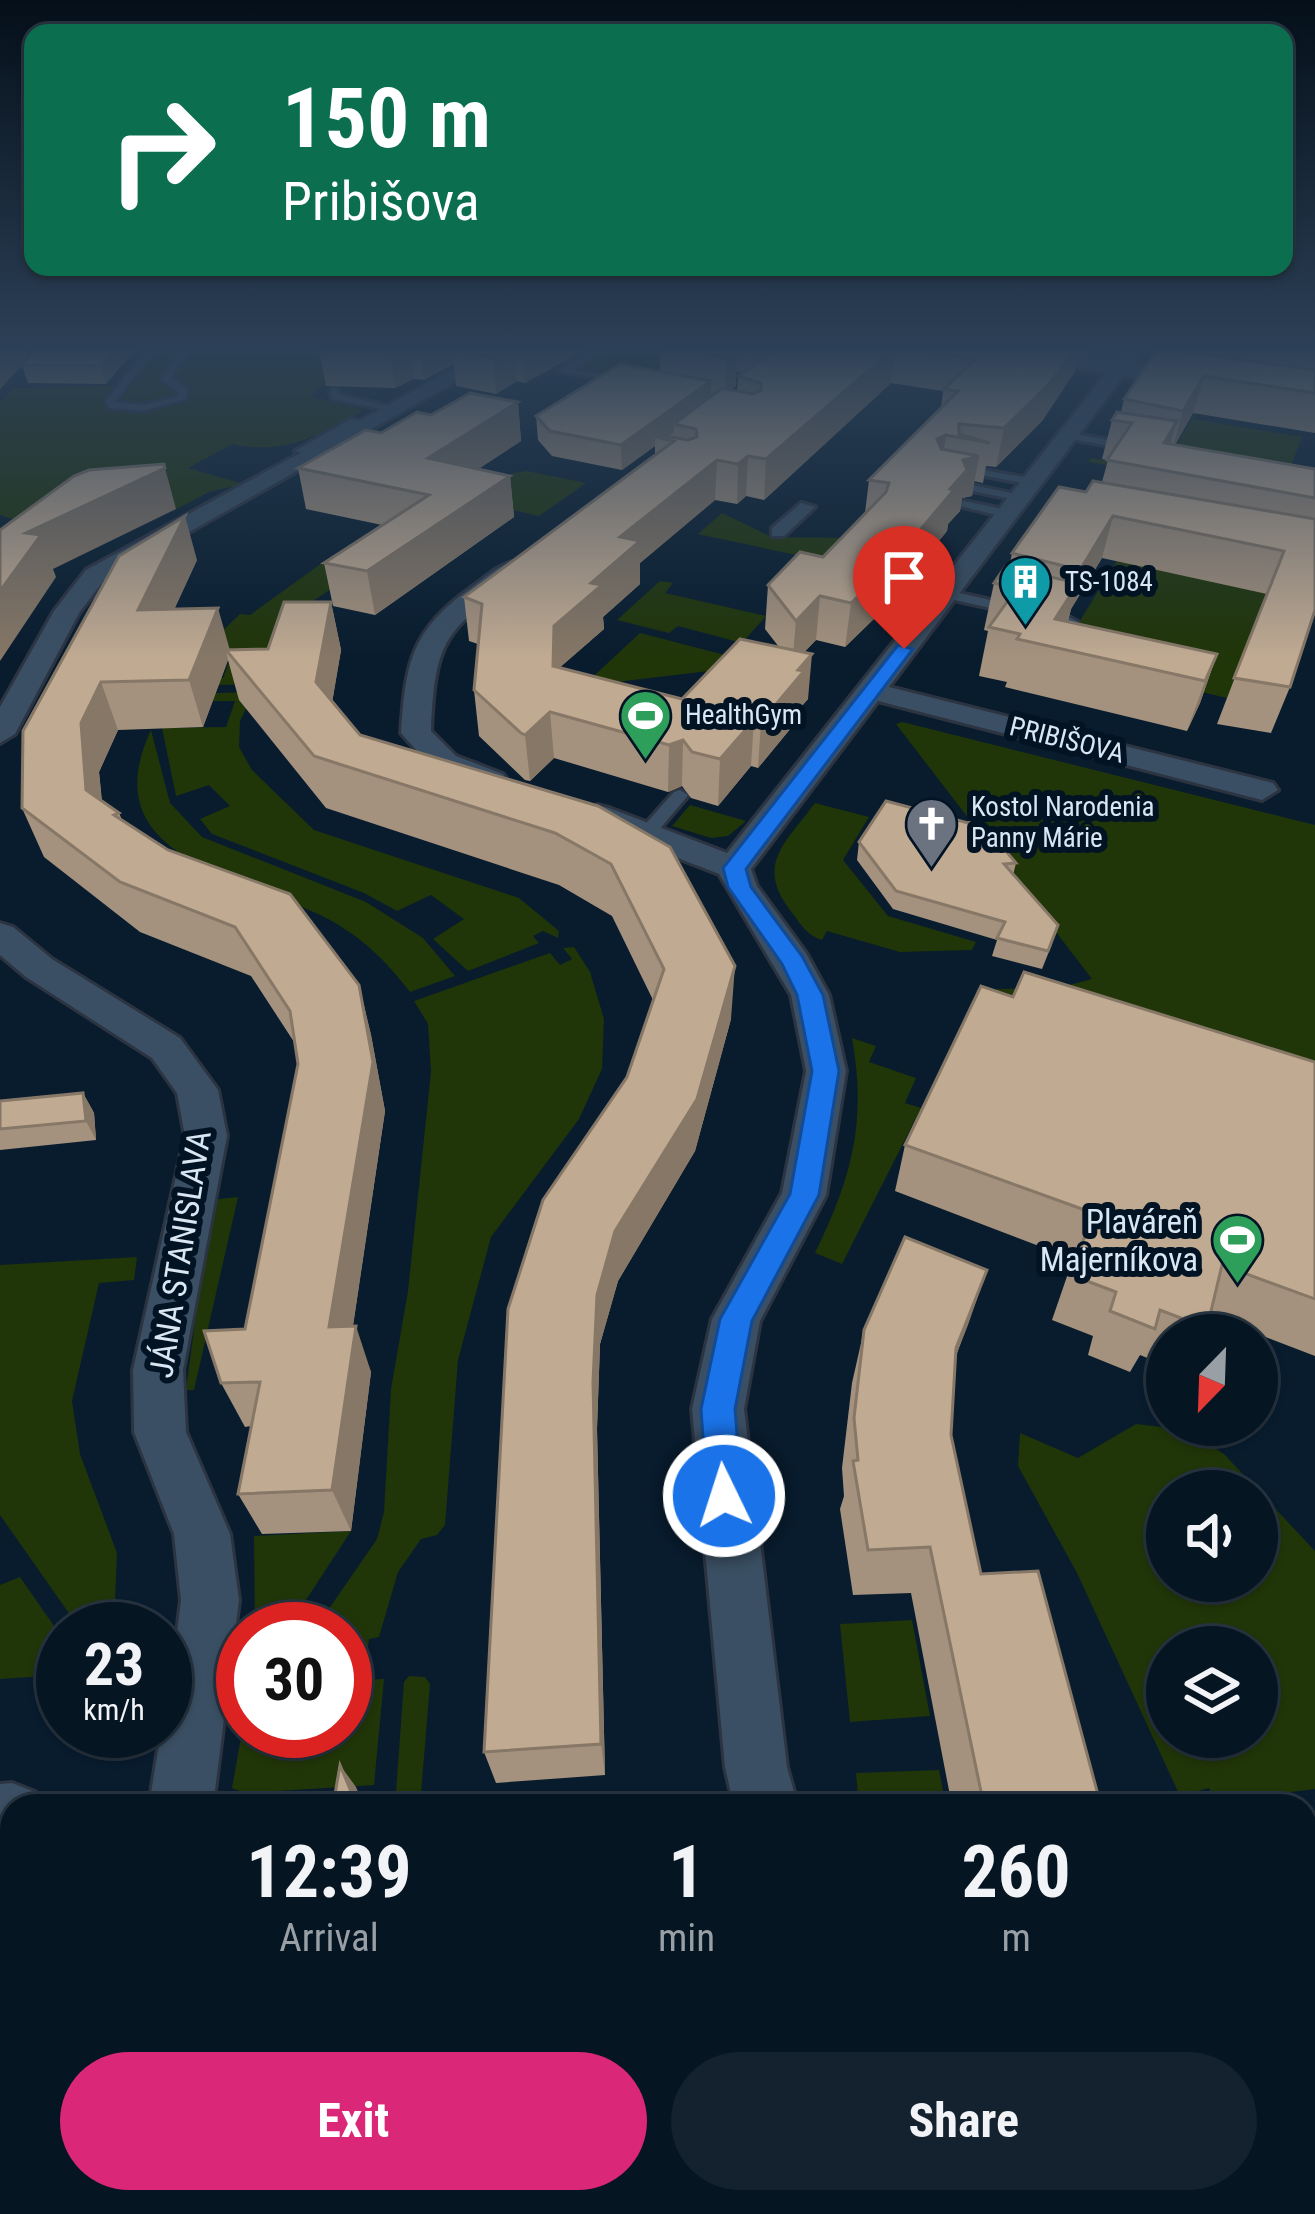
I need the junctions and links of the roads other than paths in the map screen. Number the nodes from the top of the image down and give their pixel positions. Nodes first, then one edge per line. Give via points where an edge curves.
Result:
1 (301, 451) edge
2 (311, 451) edge
3 (1059, 451) edge
4 (308, 453) junction
5 (960, 468) edge
6 (939, 482) edge
7 (1029, 499) junction
8 (964, 505) edge
9 (807, 507) dead end
10 (778, 532) dead end
11 (538, 551) edge
12 (946, 594) junction
13 (1071, 622) edge
14 (872, 691) junction
15 (0, 734) edge
16 (1262, 790) dead end
17 (680, 795) dead end
18 (646, 834) junction
19 (734, 868) junction
20 (0, 935) edge
21 (183, 1794) edge
22 (764, 1794) edge

1 - 4 lane
2 - 4 street
3 - 7 street
4 - 15 street via 95,575
5 - 7 lane
6 - 7 lane
7 - 8 lane
7 - 12 street
9 - 10 street
11 - 18 street via 436,627 419,663 416,733 458,770
12 - 13 lane
12 - 14 street
14 - 16 street, PRIBIŠOVA
14 - 19 street
17 - 18 lane
18 - 19 street
19 - 22 street via 810,995 826,1071 804,1195 736,1319 718,1409
20 - 21 street, JÁNA STANISLAVA via 166,1048 197,1090 206,1136 158,1370 160,1432 202,1534 210,1600

